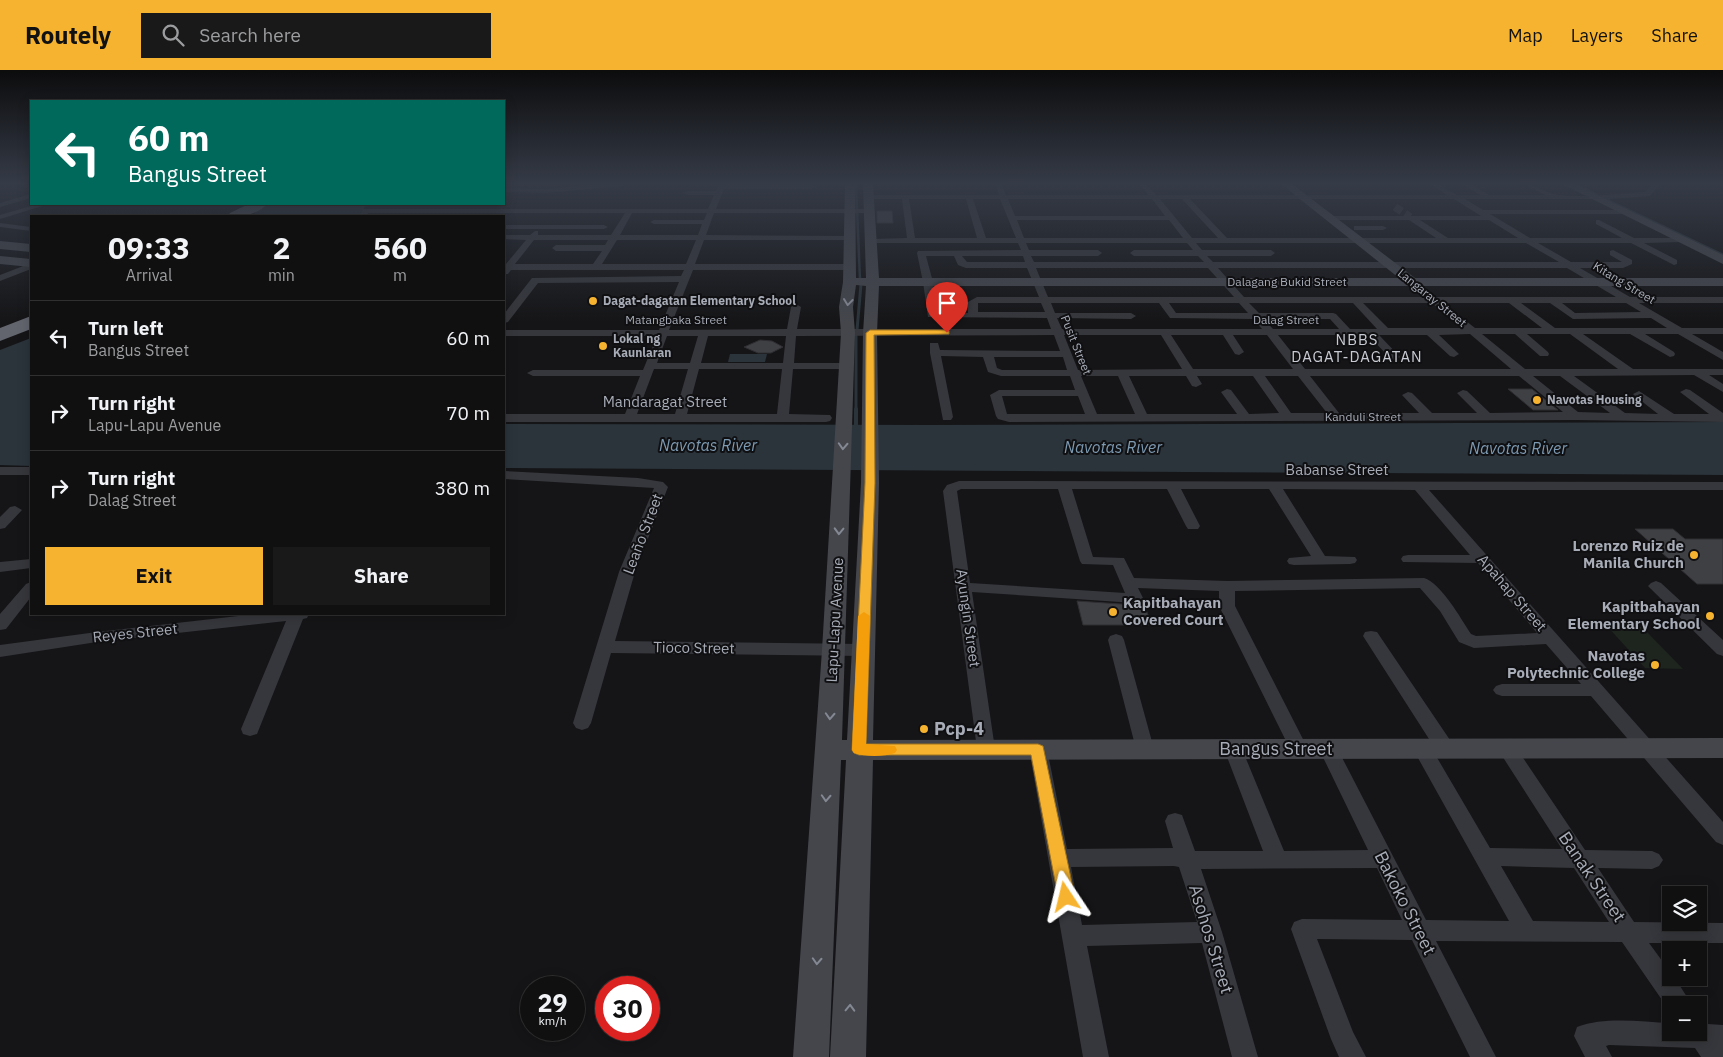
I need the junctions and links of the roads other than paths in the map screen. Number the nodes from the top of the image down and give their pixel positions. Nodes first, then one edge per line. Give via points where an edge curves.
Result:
1 (538, 230) edge
2 (620, 230) edge
3 (704, 230) edge
4 (853, 230) edge
5 (868, 230) edge
6 (910, 230) edge
7 (979, 230) edge
8 (1017, 230) edge
9 (1182, 230) edge
10 (1215, 230) edge
11 (1346, 230) edge
12 (1429, 230) edge
13 (1512, 230) edge
14 (1614, 230) edge
15 (1662, 230) edge
16 (1101, 231) dead end
17 (505, 237) edge
18 (532, 237) junction
19 (616, 238) junction
20 (701, 238) junction
21 (850, 238) junction
22 (982, 240) junction
23 (1021, 240) junction
24 (1091, 240) junction
25 (1106, 240) junction
26 (1124, 240) junction
27 (1190, 240) junction
28 (1224, 240) junction
29 (1258, 240) junction
30 (1529, 240) junction
31 (1633, 240) junction
32 (1683, 240) junction
33 (870, 241) junction
34 (911, 241) junction
35 (1290, 241) junction
36 (1361, 241) junction
37 (1447, 241) junction
38 (0, 245) edge
39 (30, 248) edge
40 (556, 248) dead end
41 (573, 248) junction
42 (608, 248) junction
43 (1026, 252) junction
44 (957, 253) junction
45 (1098, 253) junction
46 (1200, 253) junction
47 (1271, 253) junction
48 (1613, 253) dead end
49 (0, 260) edge
50 (1723, 260) edge
51 (1674, 262) dead end
52 (30, 264) edge
53 (30, 264) edge
54 (1283, 264) junction
55 (1316, 264) junction
56 (1569, 264) junction
57 (1031, 265) junction
58 (1105, 265) junction
59 (1210, 265) junction
60 (1391, 265) junction
61 (561, 267) junction
62 (596, 267) junction
63 (689, 267) junction
64 (851, 267) junction
65 (505, 269) edge
66 (0, 278) edge
67 (684, 279) junction
68 (1597, 281) junction
69 (850, 282) junction
70 (873, 282) junction
71 (928, 282) junction
72 (1038, 282) junction
73 (1226, 282) junction
74 (1412, 282) junction
75 (1723, 282) edge
76 (1356, 300) junction
77 (1511, 300) junction
78 (1552, 300) junction
79 (1628, 300) junction
80 (1723, 300) edge
81 (1045, 301) junction
82 (1121, 301) junction
83 (1163, 301) junction
84 (1241, 301) junction
85 (1435, 301) junction
86 (796, 308) dead end
87 (1256, 315) junction
88 (1653, 315) junction
89 (972, 316) junction
90 (1051, 316) junction
91 (1131, 316) junction
92 (1173, 316) junction
93 (505, 319) edge
94 (30, 322) edge
95 (1723, 331) edge
96 (1143, 332) junction
97 (1164, 332) junction
98 (1183, 332) junction
99 (1226, 332) junction
100 (1270, 332) junction
101 (1348, 332) junction
102 (1372, 332) junction
103 (1387, 332) junction
104 (1518, 332) junction
105 (1554, 332) junction
106 (1573, 332) junction
107 (1634, 332) junction
108 (1680, 332) junction
109 (505, 333) edge
110 (663, 333) junction
111 (704, 333) junction
112 (791, 333) junction
113 (848, 333) junction
114 (870, 333) junction
115 (933, 333) junction
116 (974, 333) junction
117 (1058, 333) junction
118 (1431, 333) junction
119 (1475, 333) junction
120 (0, 335) edge
121 (1239, 352) dead end
122 (935, 353) junction
123 (988, 354) junction
124 (1067, 354) junction
125 (1454, 354) dead end
126 (1544, 354) dead end
127 (1670, 354) dead end
128 (1395, 357) dead end
129 (1723, 357) edge
130 (695, 365) junction
131 (788, 366) junction
132 (846, 366) junction
133 (649, 369) junction
134 (1074, 372) junction
135 (1189, 372) junction
136 (1630, 372) junction
137 (1696, 372) junction
138 (1723, 372) edge
139 (533, 373) dead end
140 (1122, 373) junction
141 (1257, 373) junction
142 (1303, 373) junction
143 (1524, 373) junction
144 (1564, 373) junction
145 (1196, 384) dead end
146 (1723, 389) edge
147 (1227, 392) dead end
148 (1686, 392) dead end
149 (1082, 393) junction
150 (1463, 393) dead end
151 (1639, 394) dead end
152 (1408, 395) dead end
153 (1181, 404) dead end
154 (1428, 416) junction
155 (1487, 416) junction
156 (1575, 416) junction
157 (1623, 416) junction
158 (947, 417) dead end
159 (1092, 417) junction
160 (1142, 417) junction
161 (1191, 417) junction
162 (1245, 417) junction
163 (1287, 417) junction
164 (1336, 417) junction
165 (1671, 417) junction
166 (505, 418) edge
167 (783, 418) junction
168 (826, 418) dead end
169 (1723, 418) edge
170 (628, 419) junction
171 (680, 419) junction
172 (0, 471) edge
173 (30, 471) edge
174 (505, 476) edge
175 (1064, 486) junction
176 (1274, 486) junction
177 (1419, 486) junction
178 (1723, 486) edge
179 (1173, 487) junction
180 (952, 488) joint
181 (0, 511) edge
182 (0, 525) edge
183 (1193, 526) dead end
184 (1408, 559) dead end
185 (1482, 559) junction
186 (1350, 560) dead end
187 (1321, 561) junction
188 (30, 564) edge
189 (0, 567) edge
190 (1129, 584) junction
191 (1310, 584) junction
192 (1227, 586) junction
193 (1656, 586) dead end
194 (964, 587) junction
195 (30, 588) edge
196 (290, 615) edge
197 (299, 615) edge
198 (0, 625) edge
199 (1371, 636) dead end
200 (1551, 638) junction
201 (1116, 640) dead end
202 (606, 647) junction
203 (834, 650) junction
204 (862, 650) junction
205 (1723, 650) edge
206 (0, 651) edge
207 (1502, 690) dead end
208 (1596, 690) junction
209 (582, 723) dead end
210 (250, 729) dead end
211 (1433, 748) junction
212 (1506, 748) junction
213 (1646, 748) junction
214 (1723, 748) edge
215 (986, 749) junction
216 (1038, 749) junction
217 (1146, 749) junction
218 (1233, 749) junction
219 (1299, 749) junction
220 (1328, 749) junction
221 (828, 750) junction
222 (859, 750) junction
223 (1175, 821) dead end
224 (1723, 836) edge
225 (1486, 857) junction
226 (1060, 858) junction
227 (1383, 859) junction
228 (1579, 859) junction
229 (1187, 860) junction
230 (1277, 860) junction
231 (1652, 860) dead end
232 (1418, 930) junction
233 (1211, 932) junction
234 (1527, 932) junction
235 (1629, 933) junction
236 (1723, 933) edge
237 (1073, 936) junction
238 (1674, 996) edge
239 (1708, 1035) edge
240 (811, 1057) edge
241 (848, 1057) edge
242 (1096, 1057) edge
243 (1245, 1057) edge
244 (1353, 1057) edge
245 (1483, 1057) edge
246 (1599, 1057) edge
247 (1716, 1057) edge

1 - 18 street
2 - 19 street
3 - 20 street
4 - 21 main road, Lapu-Lapu Avenue
5 - 33 main road, Lapu-Lapu Avenue
6 - 34 street
7 - 22 street
8 - 23 street, Pusit Street
9 - 27 street
10 - 28 street
11 - 36 main road, Langaray Street
12 - 37 street
13 - 30 street, Kitang Street
14 - 31 street
15 - 32 main road
16 - 25 street
17 - 18 street
18 - 19 street
18 - 65 street
19 - 20 street
19 - 42 street
20 - 21 street
20 - 63 street
21 - 64 main road, Lapu-Lapu Avenue
22 - 23 street
22 - 34 street
23 - 24 street
23 - 43 street, Pusit Street
24 - 25 street
24 - 45 street
25 - 26 street
26 - 27 street
26 - 46 street via 1135,255
27 - 28 street
27 - 46 street
28 - 29 street
29 - 35 street
29 - 47 street
30 - 31 street
30 - 37 street
30 - 56 street, Kitang Street
31 - 32 street
31 - 51 street
32 - 50 main road
33 - 34 street
33 - 70 main road, Lapu-Lapu Avenue
35 - 36 street
35 - 55 street
36 - 37 street
36 - 60 main road, Langaray Street
38 - 39 main road
40 - 41 street
41 - 42 street
41 - 61 street
42 - 62 street
43 - 44 street
43 - 45 street
43 - 57 street, Pusit Street
44 - 57 street via 960,263 966,265
44 - 71 street via 920,254
45 - 58 street
46 - 47 street
46 - 59 street
47 - 54 street
48 - 56 street via 1629,262 1623,265
49 - 52 main road
53 - 66 street
54 - 55 street
54 - 59 street
55 - 60 street
56 - 60 street
56 - 68 street, Kitang Street
57 - 58 street
57 - 72 street, Pusit Street
58 - 59 street
59 - 73 street
60 - 74 main road, Langaray Street
61 - 62 street
61 - 65 street
62 - 63 street
63 - 64 street
63 - 67 street
64 - 69 main road, Lapu-Lapu Avenue
67 - 93 street via 535,280
67 - 110 street
68 - 74 main road, Dalagang Bukid Street
68 - 75 main road, Dalagang Bukid Street
68 - 79 street, Kitang Street
69 - 70 main road, Dalagang Bukid Street
69 -> 113 main road, Lapu-Lapu Avenue via 846,307
70 - 71 main road, Dalagang Bukid Street
70 - 114 main road, Lapu-Lapu Avenue
71 - 72 main road, Dalagang Bukid Street
71 - 89 street via 931,315
72 - 73 main road, Dalagang Bukid Street
72 - 81 street, Pusit Street
73 - 74 main road, Dalagang Bukid Street
73 - 84 street
74 - 85 street, Langaray Street
76 - 84 street
76 - 85 street
76 - 103 street
77 - 78 street
77 - 85 street
77 - 105 street
78 - 79 street
78 - 88 street via 1574,316
79 - 80 street
79 - 88 street, Kitang Street
81 - 82 street
81 - 89 street via 975,301
81 - 90 street, Pusit Street
82 - 83 street
82 - 91 street
83 - 84 street
83 - 92 street
84 - 87 street
85 - 119 street, Langaray Street
86 - 112 street
87 - 92 street
87 - 100 street
87 - 101 street via 1333,316
88 - 108 street, Kitang Street
89 - 90 street
89 - 116 street
90 - 91 street
90 - 117 street, Pusit Street
91 - 96 street
92 - 98 street
94 - 120 highway
95 - 108 street, Dalag Street
96 - 97 street, Dalag Street
96 - 117 street, Dalag Street
97 - 98 street, Dalag Street
97 - 135 street
98 - 99 street, Dalag Street
99 - 100 street, Dalag Street
99 - 121 street
100 - 101 street, Dalag Street
100 - 142 street
101 - 102 street, Dalag Street
102 - 103 street, Dalag Street
102 - 128 street
103 - 118 street, Dalag Street
104 - 105 street, Dalag Street
104 - 119 street, Dalag Street
104 - 126 street
105 - 106 street, Dalag Street
106 - 107 street, Dalag Street
106 - 136 street
107 - 108 street, Dalag Street
107 - 127 street
108 - 129 street, Kitang Street
109 - 110 street, Matangbaka Street
110 - 111 street, Matangbaka Street
110 - 133 street
111 - 112 street, Matangbaka Street
111 - 130 street
112 - 113 street, Matangbaka Street
112 - 131 street
113 - 114 street, Dalag Street
113 - 132 main road, Lapu-Lapu Avenue
114 - 115 street, Dalag Street
114 - 204 main road, Lapu-Lapu Avenue via 870,480
115 - 116 street, Dalag Street
115 - 122 street
116 - 117 street, Dalag Street
117 - 124 street, Pusit Street
118 - 119 street, Dalag Street
118 - 125 street
119 - 143 street, Langaray Street
122 - 123 street
122 - 158 street
123 - 124 street
123 - 134 street via 996,372
124 - 134 street, Pusit Street
130 - 131 street
130 - 133 street
130 - 171 street
131 - 132 street
131 - 167 street
132 -> 203 main road, Lapu-Lapu Avenue
133 - 139 street
133 - 170 street
134 - 140 street
134 - 149 street, Pusit Street
135 - 140 street
135 - 141 street
135 - 145 street
136 - 137 street
136 - 144 street
137 - 138 street
137 - 146 street
140 - 160 street
141 - 142 street
141 - 163 street
142 - 143 street
142 - 164 street
143 - 144 street
143 - 156 street, Langaray Street
144 - 157 street
147 - 162 street
148 - 169 street
149 - 159 street, Pusit Street
149 - 159 street, Kanduli Street via 996,395 1002,416 1009,418
150 - 155 street
151 - 165 street
152 - 154 street
153 - 161 street
154 - 155 street, Kanduli Street
154 - 164 street, Kanduli Street
155 - 156 street, Kanduli Street
156 - 157 street, Kanduli Street
157 - 165 street, Kanduli Street
159 - 160 street, Kanduli Street
160 - 161 street, Kanduli Street
161 - 162 street, Kanduli Street
162 - 163 street, Kanduli Street
163 - 164 street, Kanduli Street
165 - 169 street, Kanduli Street
166 - 170 street, Mandaragat Street
167 - 168 street, Mandaragat Street
167 - 171 street, Mandaragat Street
170 - 171 street, Mandaragat Street
172 - 173 street
174 - 202 street, Leaño Street via 638,482 661,487 627,572
175 - 179 street, Babanse Street
175 - 180 street, Babanse Street
175 - 190 street via 1087,561 1119,561
176 - 177 street, Babanse Street
176 - 179 street, Babanse Street
176 - 187 street
177 - 178 street, Babanse Street
177 - 185 street, Apahap Street
179 - 183 street
180 - 194 street, Ayungin Street
181 - 182 street via 15,510
184 - 185 street
185 - 200 street, Apahap Street
186 - 187 street
187 - 191 street via 1294,561
188 - 189 street
190 - 192 street
190 - 194 street via 1135,598
191 - 192 street
191 - 200 street via 1424,583 1446,608 1465,638 1474,642
192 - 219 street via 1227,606
193 - 205 street
194 - 215 street, Ayungin Street
195 - 198 street
196 - 206 street, Reyes Street
197 - 210 street
199 - 211 street
200 - 208 street, Apahap Street
201 - 217 street
202 - 203 street, Tioco Street
202 - 209 street
203 - 204 street, Tioco Street
203 -> 221 main road, Lapu-Lapu Avenue
204 - 222 main road, Lapu-Lapu Avenue
207 - 208 street
208 - 213 street, Apahap Street
211 - 212 main road, Bangus Street
211 - 220 main road, Bangus Street
211 - 225 street
212 - 213 main road, Bangus Street
212 - 228 street, Banak Street
213 - 214 main road, Bangus Street
213 - 224 street, Apahap Street
215 - 216 main road, Bangus Street
215 - 222 main road, Bangus Street
216 - 217 main road, Bangus Street
216 - 226 street
217 - 218 main road, Bangus Street
218 - 219 main road, Bangus Street
218 - 230 street
219 - 220 main road, Bangus Street
220 - 227 street, Bakoko Street
221 - 222 main road, Bangus Street
221 -> 240 main road, Lapu-Lapu Avenue
241 -> 222 main road, Lapu-Lapu Avenue
223 - 229 street, Asohos Street
225 - 228 street
225 - 234 street
226 - 229 street via 1174,857
226 - 237 street
227 - 230 street
227 - 232 street, Bakoko Street
228 - 231 street
228 - 235 street, Banak Street
229 - 230 street
229 - 233 street, Asohos Street
232 - 234 street
232 - 244 street via 1302,929
232 - 245 street, Bakoko Street
233 - 237 street
233 - 243 street, Asohos Street
234 - 235 street
235 - 236 street
235 - 238 street, Banak Street
237 - 242 street
239 - 246 street via 1609,1032 1586,1036
239 - 247 street

